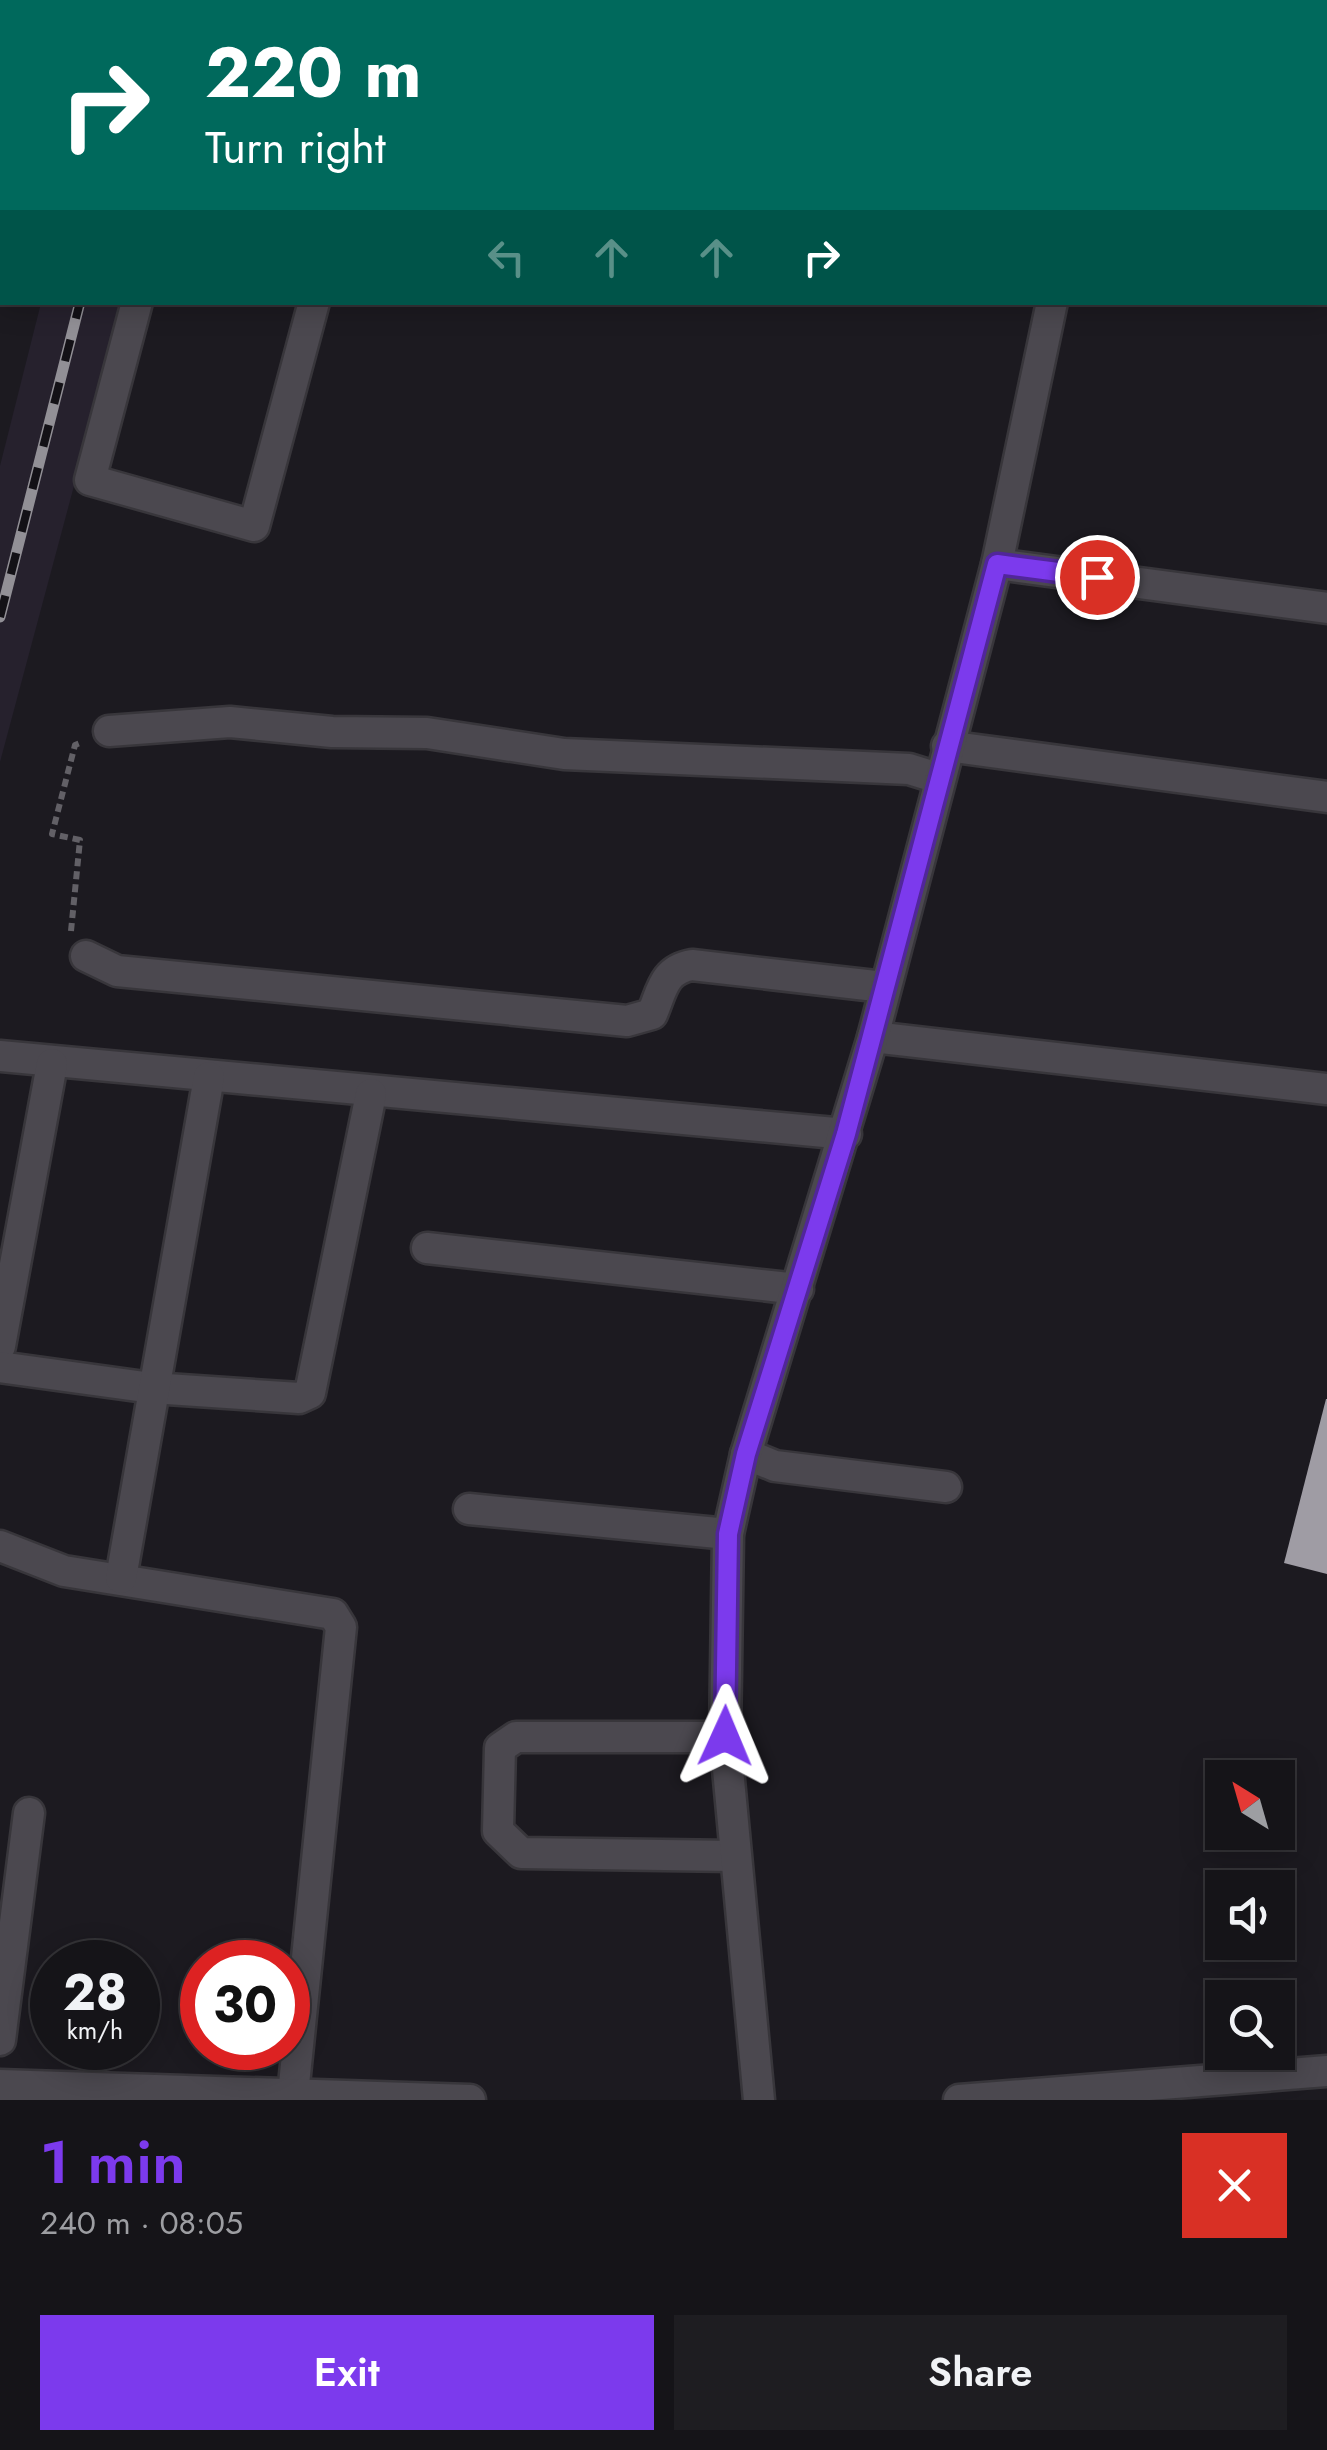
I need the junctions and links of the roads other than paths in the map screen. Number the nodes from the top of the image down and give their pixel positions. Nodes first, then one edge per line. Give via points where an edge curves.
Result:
1 (136, 305) edge
2 (313, 305) edge
3 (1051, 305) edge
4 (997, 564) junction
5 (1327, 608) edge
6 (109, 731) road end
7 (947, 746) junction
8 (938, 778) junction
9 (1327, 797) edge
10 (86, 956) road end
11 (884, 987) junction
12 (872, 1037) junction
13 (0, 1056) edge
14 (52, 1064) junction
15 (209, 1077) junction
16 (1327, 1090) edge
17 (371, 1094) junction
18 (846, 1134) junction
19 (428, 1248) dead end
20 (798, 1290) junction
21 (0, 1346) edge
22 (0, 1367) edge
23 (152, 1388) junction
24 (746, 1454) junction
25 (946, 1487) dead end
26 (469, 1509) dead end
27 (728, 1534) junction
28 (0, 1546) edge
29 (121, 1578) junction
30 (725, 1736) junction
31 (29, 1813) dead end
32 (734, 1856) junction
33 (0, 2040) edge
34 (1327, 2070) edge
35 (0, 2085) edge
36 (293, 2094) junction
37 (470, 2100) edge
38 (758, 2100) edge
39 (959, 2100) edge

1 - 2 street via 90,480 254,526
3 - 4 street
4 - 5 street
4 - 7 street
6 - 8 street via 230,722 428,733 564,754 908,768
7 - 8 street
7 - 9 street
8 - 11 street
10 - 11 street via 117,971 627,1021 652,1014 671,972 692,965
11 - 12 street
12 - 16 street
12 - 18 street
13 - 14 street
14 - 15 street
14 - 21 street
15 - 17 street
15 - 23 street
17 - 18 street
17 - 23 street via 310,1393 299,1398
18 - 20 street
19 - 20 street
20 - 24 street
22 - 23 street
23 - 29 street
24 - 25 street via 775,1466
24 - 27 street
26 - 27 street
27 - 30 street
28 - 29 street via 64,1571
29 - 36 street via 333,1614 341,1628
30 - 32 street
30 - 32 street via 516,1737 500,1748 498,1831 520,1852
31 - 33 street
32 - 38 street
34 - 39 street
35 - 36 street
36 - 37 street

